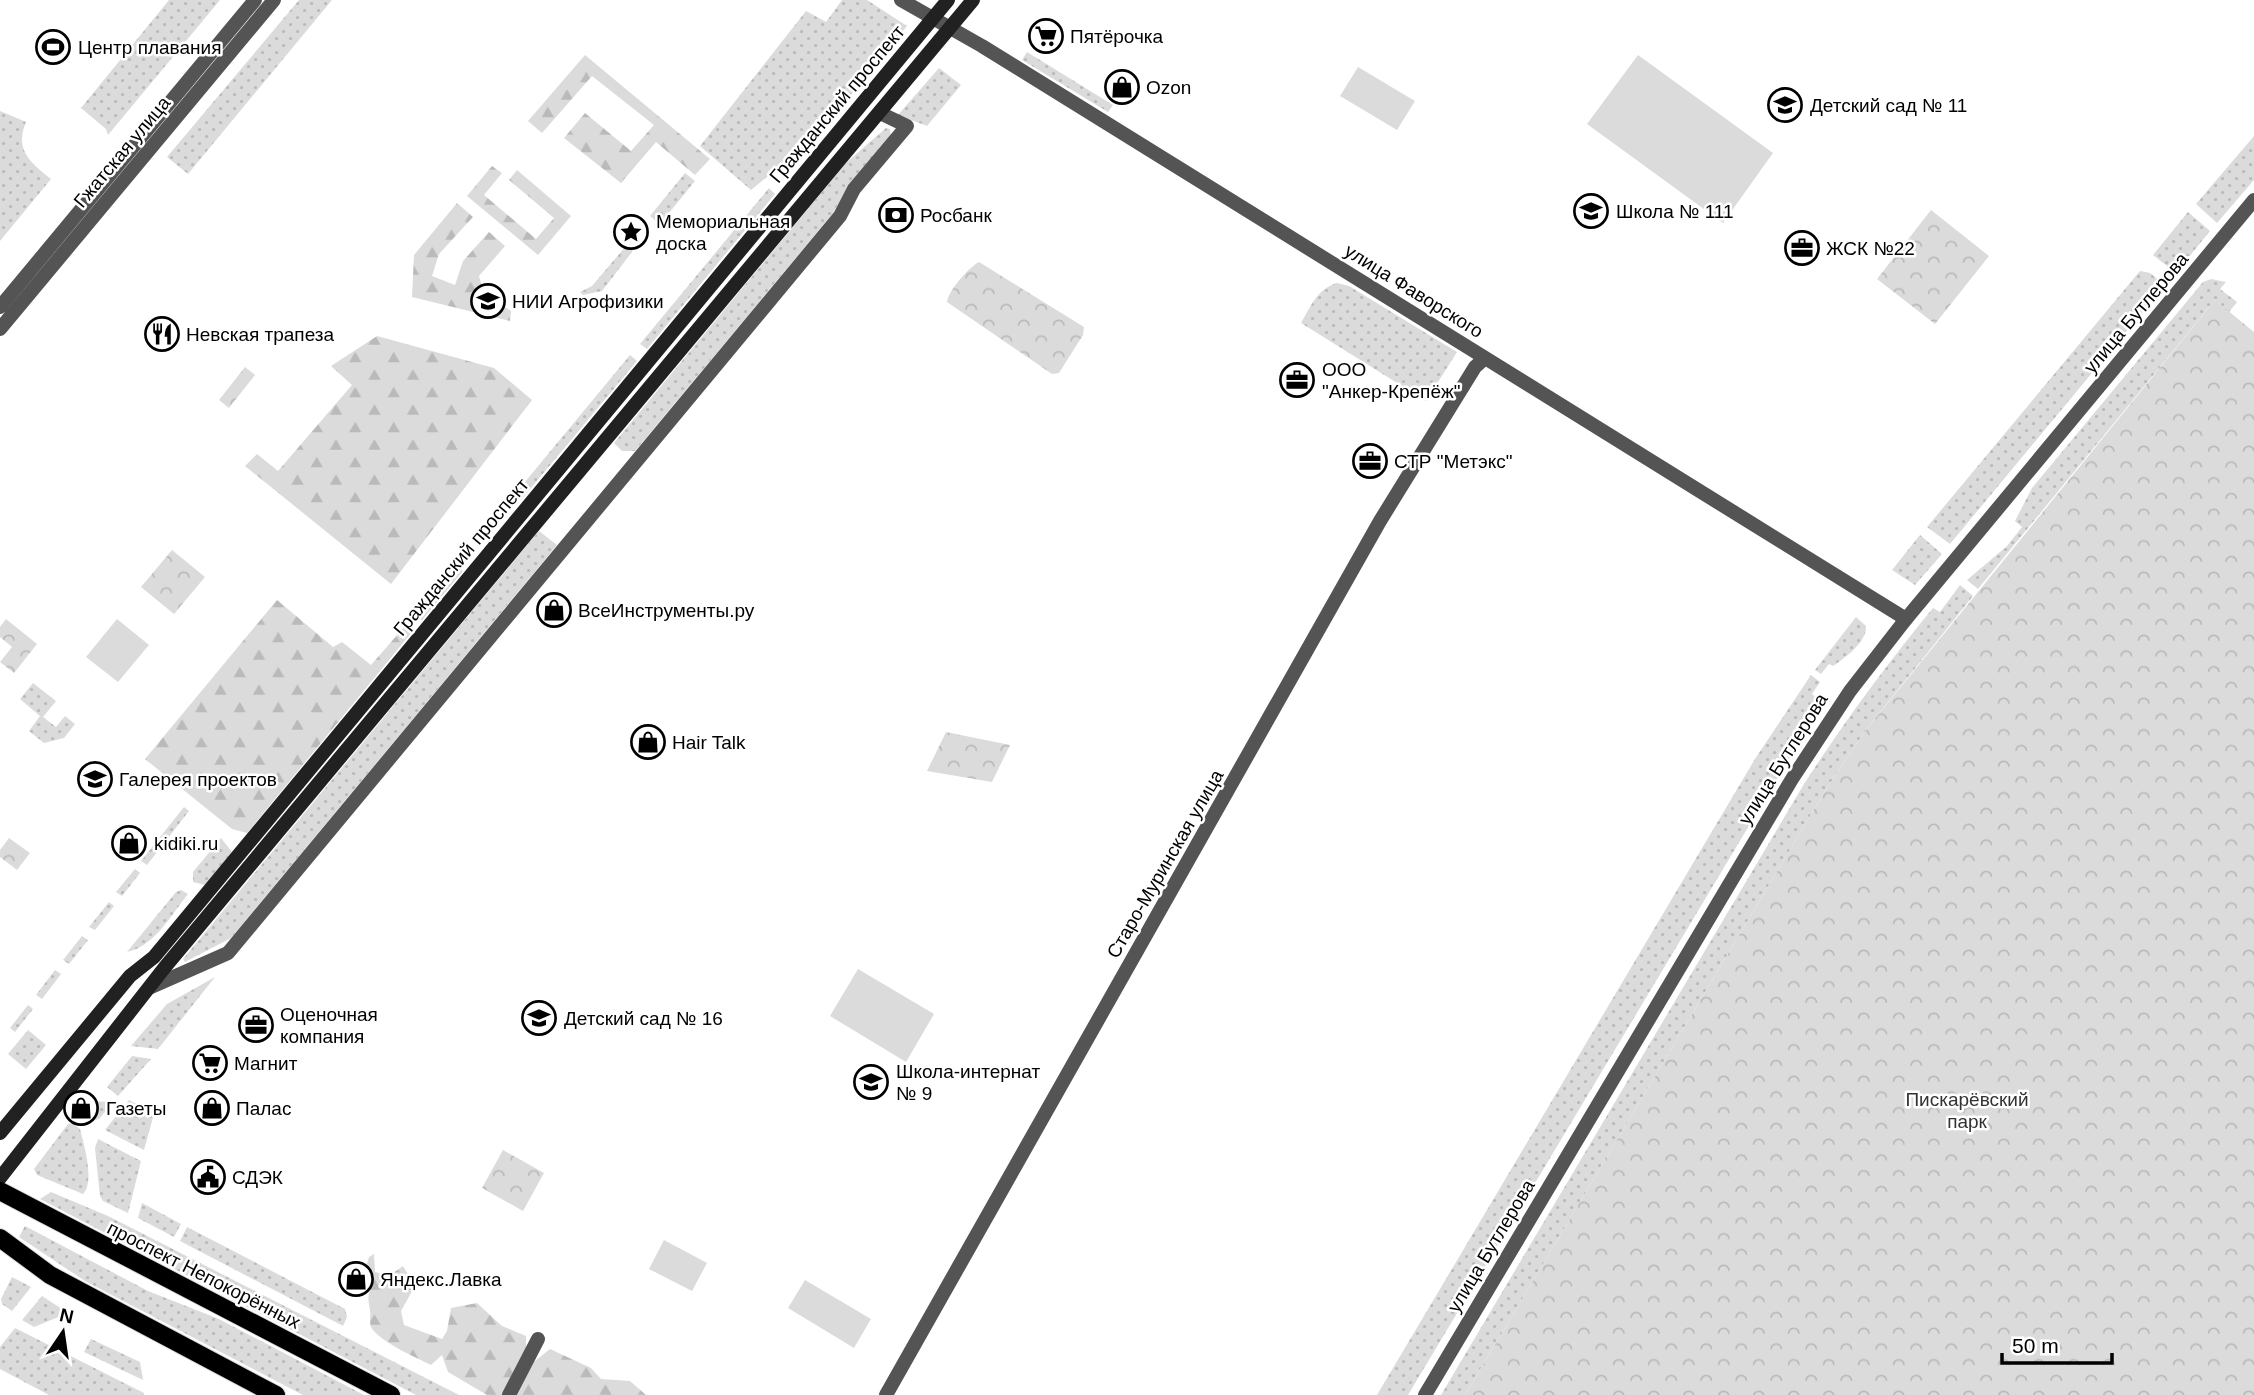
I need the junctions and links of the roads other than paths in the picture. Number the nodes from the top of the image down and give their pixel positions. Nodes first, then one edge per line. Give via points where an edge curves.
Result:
1 (255, 0) edge
2 (274, 0) edge
3 (901, 0) edge
4 (947, 0) edge
5 (973, 0) edge
6 (933, 18) junction
7 (950, 28) junction
8 (880, 113) junction
9 (2254, 200) edge
10 (0, 307) edge
11 (0, 329) edge
12 (1485, 358) junction
13 (1906, 619) junction
14 (151, 987) junction
15 (0, 1133) edge
16 (0, 1178) edge
17 (0, 1191) edge
18 (0, 1238) edge
19 (538, 1339) dead end
20 (276, 1395) edge
21 (391, 1395) edge
22 (509, 1395) edge
23 (886, 1395) edge
24 (1425, 1395) edge

1 - 10 street, Гжатская улица
2 - 11 street, Гжатская улица
3 - 6 street, улица Фаворского
4 - 6 main road, Гражданский проспект
5 - 7 main road, Гражданский проспект
6 - 7 street, улица Фаворского
6 - 15 main road, Гражданский проспект via 154,957 130,976
7 - 8 main road, Гражданский проспект
7 - 12 street, улица Фаворского
8 - 14 main road, Гражданский проспект
8 - 14 street, Гражданский проспект via 907,126 854,189 840,216 228,953
9 - 13 street, улица Бутлерова
12 - 13 street, улица Фаворского
12 - 23 street, Старо-Муринская улица via 1475,367 1380,521
13 - 24 street, улица Бутлерова via 1850,691 1792,779
14 - 16 main road, Гражданский проспект
17 - 21 main road, проспект Непокорённых
18 - 20 main road via 50,1275
19 - 22 street

